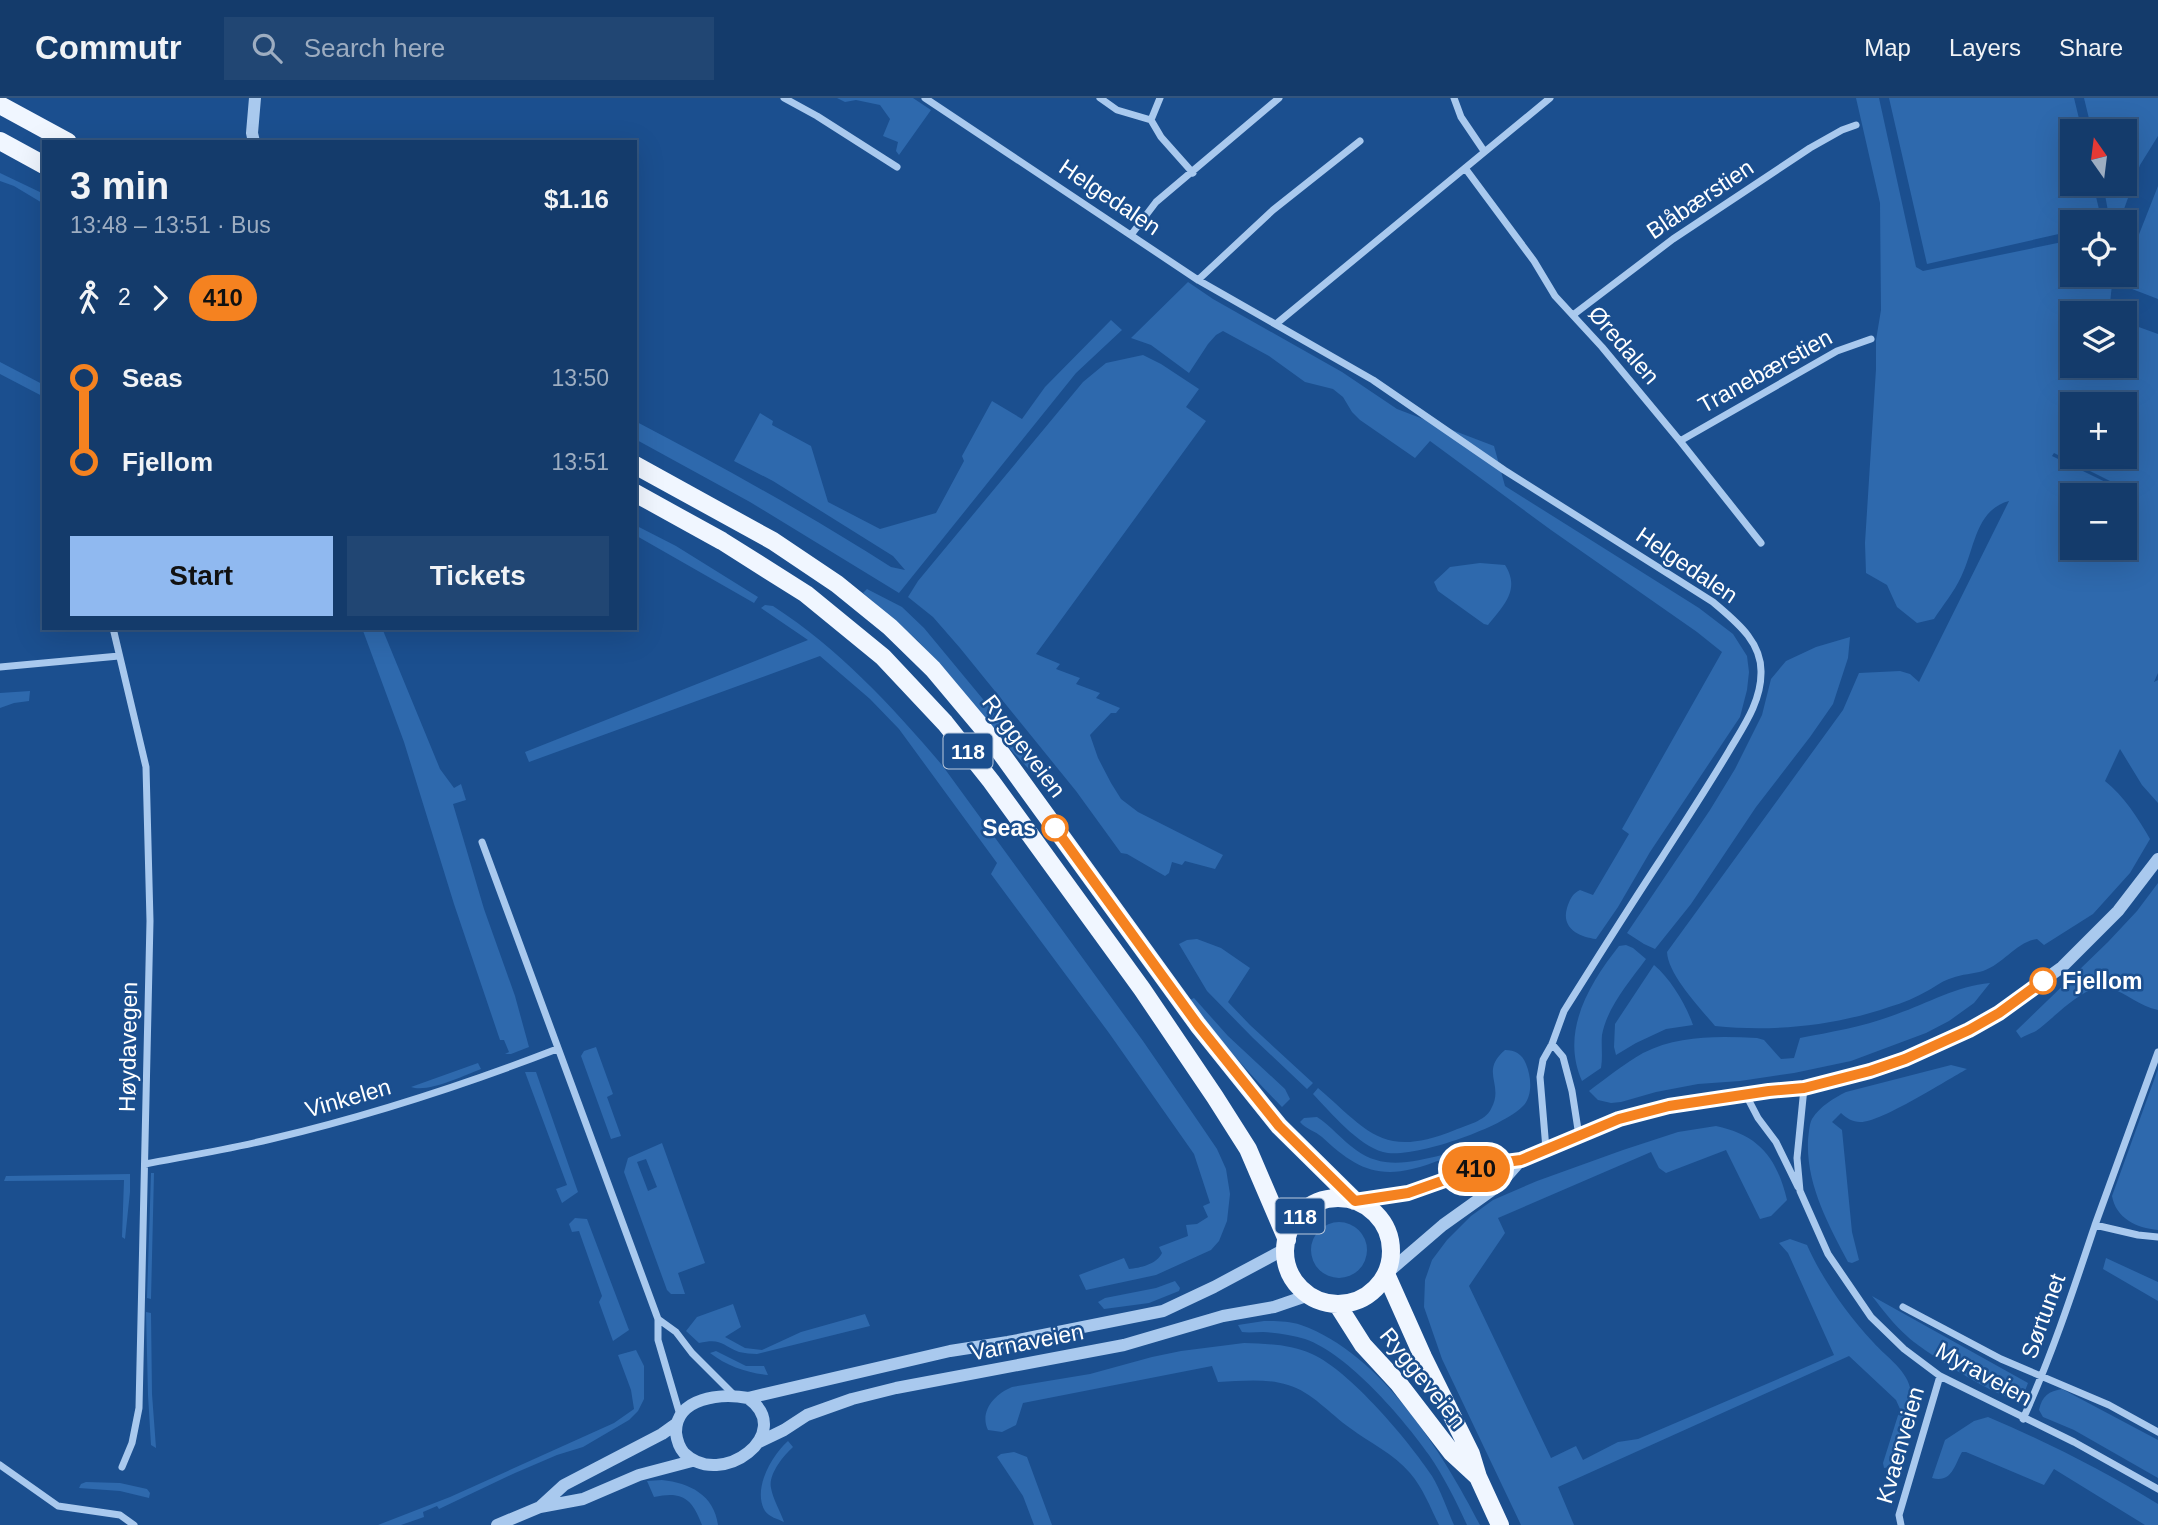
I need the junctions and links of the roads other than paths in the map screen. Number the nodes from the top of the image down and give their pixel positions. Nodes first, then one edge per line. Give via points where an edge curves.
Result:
1 (255, 98) edge
2 (784, 98) edge
3 (925, 98) edge
4 (1100, 98) edge
5 (1160, 98) edge
6 (1279, 98) edge
7 (1454, 98) edge
8 (1550, 98) edge
9 (0, 105) edge
10 (1151, 120) junction
11 (1856, 125) dead end
12 (249, 139) edge
13 (64, 140) edge
14 (0, 141) edge
15 (1360, 141) dead end
16 (1484, 151) junction
17 (42, 164) edge
18 (897, 167) dead end
19 (1465, 168) junction
20 (1194, 173) junction
21 (1131, 235) junction
22 (1198, 280) junction
23 (1573, 315) junction
24 (1276, 324) junction
25 (1871, 339) dead end
26 (1680, 441) junction
27 (637, 466) edge
28 (637, 494) edge
29 (1761, 543) dead end
30 (113, 630) edge
31 (119, 656) junction
32 (0, 667) edge
33 (482, 842) dead end
34 (2158, 859) edge
35 (1552, 1044) junction
36 (557, 1049) junction
37 (2158, 1052) edge
38 (1804, 1088) junction
39 (1746, 1095) junction
40 (1579, 1136) junction
41 (1546, 1149) junction
42 (1521, 1160) junction
43 (145, 1164) junction
44 (1800, 1191) junction
45 (1355, 1201) junction
46 (2095, 1225) junction
47 (2158, 1237) edge
48 (1286, 1245) junction
49 (1386, 1274) junction
50 (1308, 1295) junction
51 (1337, 1304) junction
52 (1903, 1307) dead end
53 (658, 1319) junction
54 (1940, 1376) junction
55 (2043, 1376) junction
56 (741, 1397) junction
57 (2023, 1419) junction
58 (678, 1420) junction
59 (2158, 1432) edge
60 (759, 1442) junction
61 (692, 1461) junction
62 (0, 1465) edge
63 (122, 1467) dead end
64 (1478, 1477) junction
65 (2158, 1489) edge
66 (540, 1507) junction
67 (134, 1525) edge
68 (497, 1525) edge
69 (1500, 1525) edge
70 (1900, 1525) edge

1 - 12 street
2 - 18 street
3 - 21 street, Helgedalen
4 - 10 street via 1117,110
5 - 10 street
6 - 20 street
7 - 16 street
8 - 16 street
9 - 13 main road
10 - 20 street via 1160,137
11 - 23 street, Blåbærstien via 1810,148 1673,239
14 - 17 main road
15 - 22 street via 1273,210
16 - 19 street
19 - 23 street, Øredalen
19 - 24 street
20 - 21 street via 1156,202
21 - 22 street, Helgedalen
22 - 24 street, Helgedalen
23 - 26 street, Øredalen
24 - 35 street, Helgedalen via 1373,380 1504,470 1713,602 1754,643 1761,675 1748,718 1564,1011
25 - 26 street, Tranebærstien via 1838,351
26 - 29 street, Øredalen
27 - 45 main road, Ryggeveien / 118 via 773,541 837,584 933,669 985,731 1206,1035 1279,1126
28 - 48 main road, Ryggeveien / 118 via 806,594 883,657 945,723 1215,1097 1248,1149
30 - 31 street, Høydavegen
31 - 32 street
31 - 43 street, Høydavegen via 146,767 150,921
33 - 36 street
34 - 38 street via 2090,940 2062,967 1999,1013 1905,1059
35 - 40 street via 1563,1057
35 - 41 street, Helgedalen via 1540,1077
36 - 43 street, Vinkelen via 369,1113 272,1139
36 - 53 street
37 - 46 street, Sørtunet
38 - 39 street
38 - 44 street, Myraveien via 1797,1158
39 - 40 street via 1669,1106
39 - 44 street
40 - 41 street
41 - 42 street
42 - 45 street via 1490,1164 1408,1193
42 - 49 street via 1499,1185 1443,1224
43 - 63 street, Høydavegen via 139,1408
44 - 54 street, Myraveien via 1828,1254 1871,1317
45 - 48 main road, 118 via 1320,1202 1305,1210 1293,1223
45 - 49 main road, 118 via 1383,1223 1390,1240
46 - 47 street
46 - 55 street, Sørtunet
48 - 50 main road, 118 via 1291,1275
48 - 56 street, Varnaveien via 1163,1311
49 - 51 main road via 1366,1297
49 - 64 main road, Ryggeveien
50 - 51 main road
50 - 60 street, Varnaveien via 1124,1345 852,1399 807,1415
51 - 64 main road, Ryggeveien via 1363,1345 1452,1454
52 - 55 street, Myraveien
53 - 56 street
53 - 58 street via 658,1340
54 - 57 street, Myraveien
54 - 70 street, Kvaenveien via 1899,1515
55 - 57 street, Sørtunet
55 - 59 street, Myraveien
56 - 58 street, Varnaveien via 707,1398 690,1405
56 - 60 street via 760,1411 764,1428
57 - 65 street, Myraveien
58 - 61 street via 677,1439
58 - 66 street, Varnaveien via 662,1434 564,1485
60 - 61 street, Varnaveien via 733,1462 712,1465
61 - 66 street, Varnaveien via 639,1475 583,1499
62 - 67 street via 58,1506 120,1514
64 - 69 main road, Ryggeveien
66 - 68 street, Varnaveien

